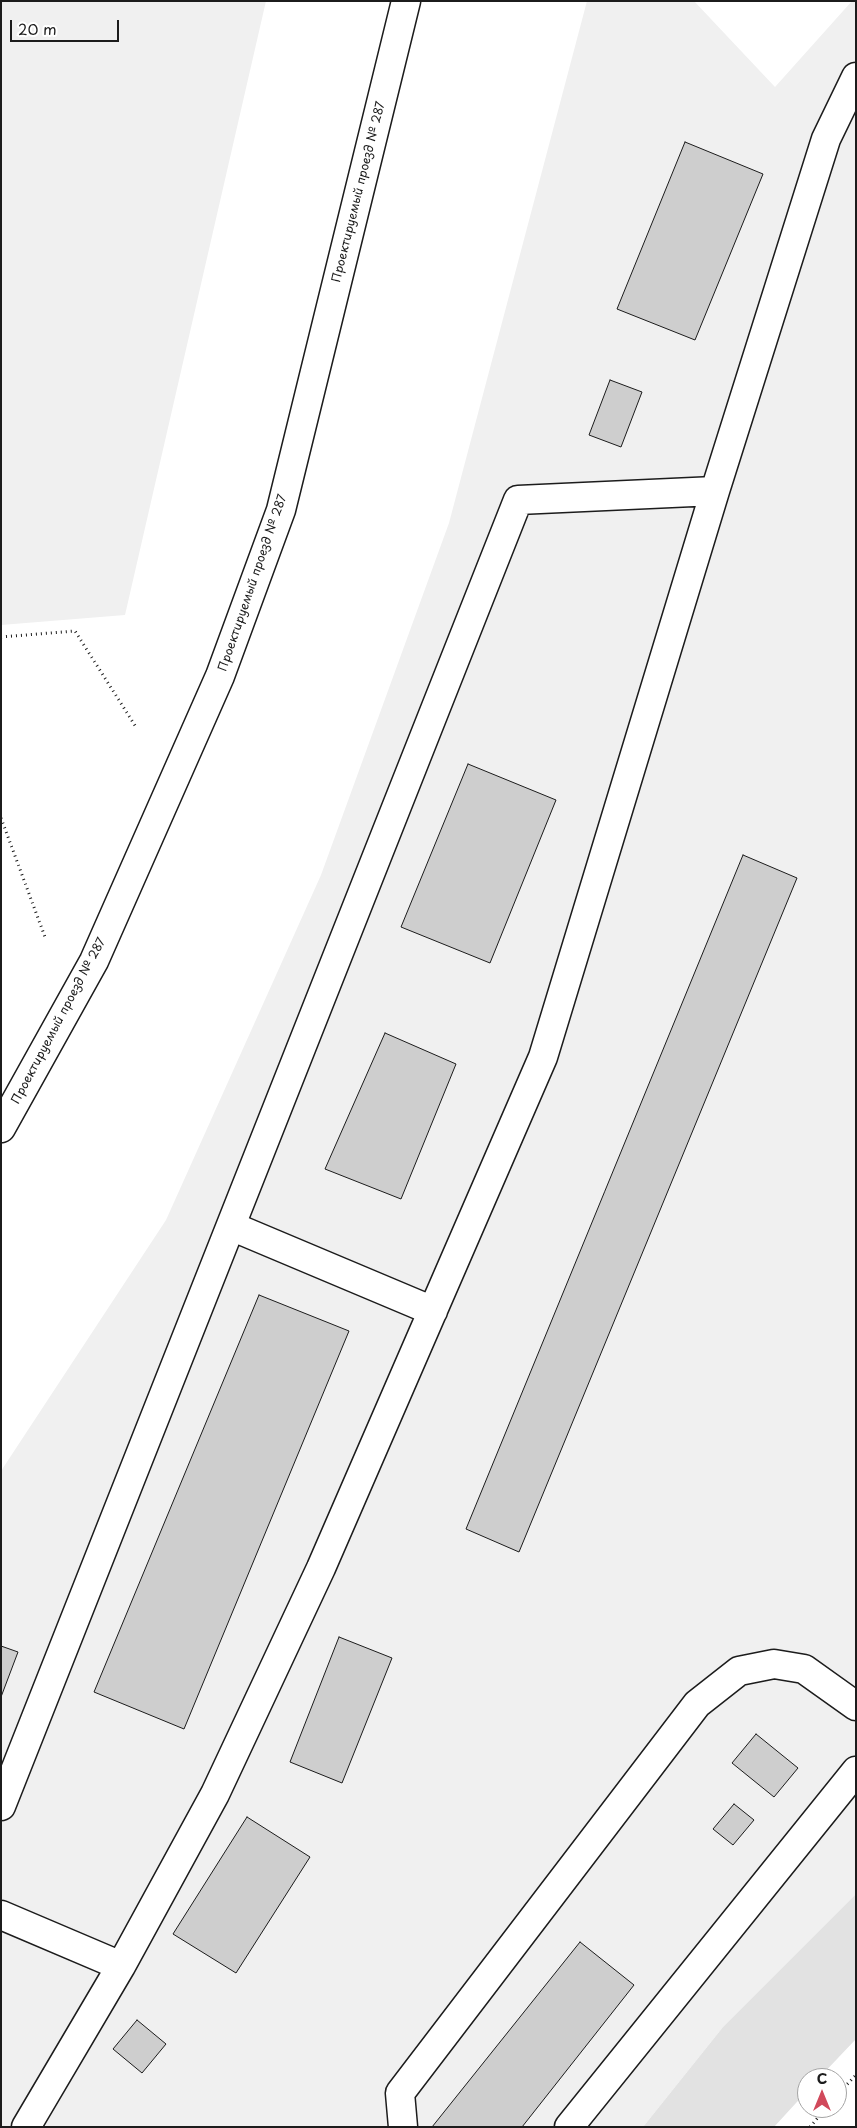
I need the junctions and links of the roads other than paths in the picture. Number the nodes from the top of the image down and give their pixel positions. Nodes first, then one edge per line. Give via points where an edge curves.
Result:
1 (406, 1) edge
2 (856, 77) edge
3 (715, 491) junction
4 (1, 1128) edge
5 (231, 1226) junction
6 (432, 1311) junction
7 (856, 1706) edge
8 (856, 1771) edge
9 (1, 1806) edge
10 (1, 1915) edge
11 (120, 1966) junction
12 (26, 2127) edge
13 (404, 2127) edge
14 (569, 2127) edge

1 - 4 street, Проектируемый проезд № 287 via 281,510 220,676 94,961
2 - 3 street via 826,139
3 - 5 street via 518,500
3 - 6 street via 542,1057
5 - 6 street
5 - 9 street
6 - 11 street via 321,1568 215,1794
7 - 13 street via 804,1669 774,1664 739,1671 697,1704 400,2094
8 - 14 street
10 - 11 street
11 - 12 street

